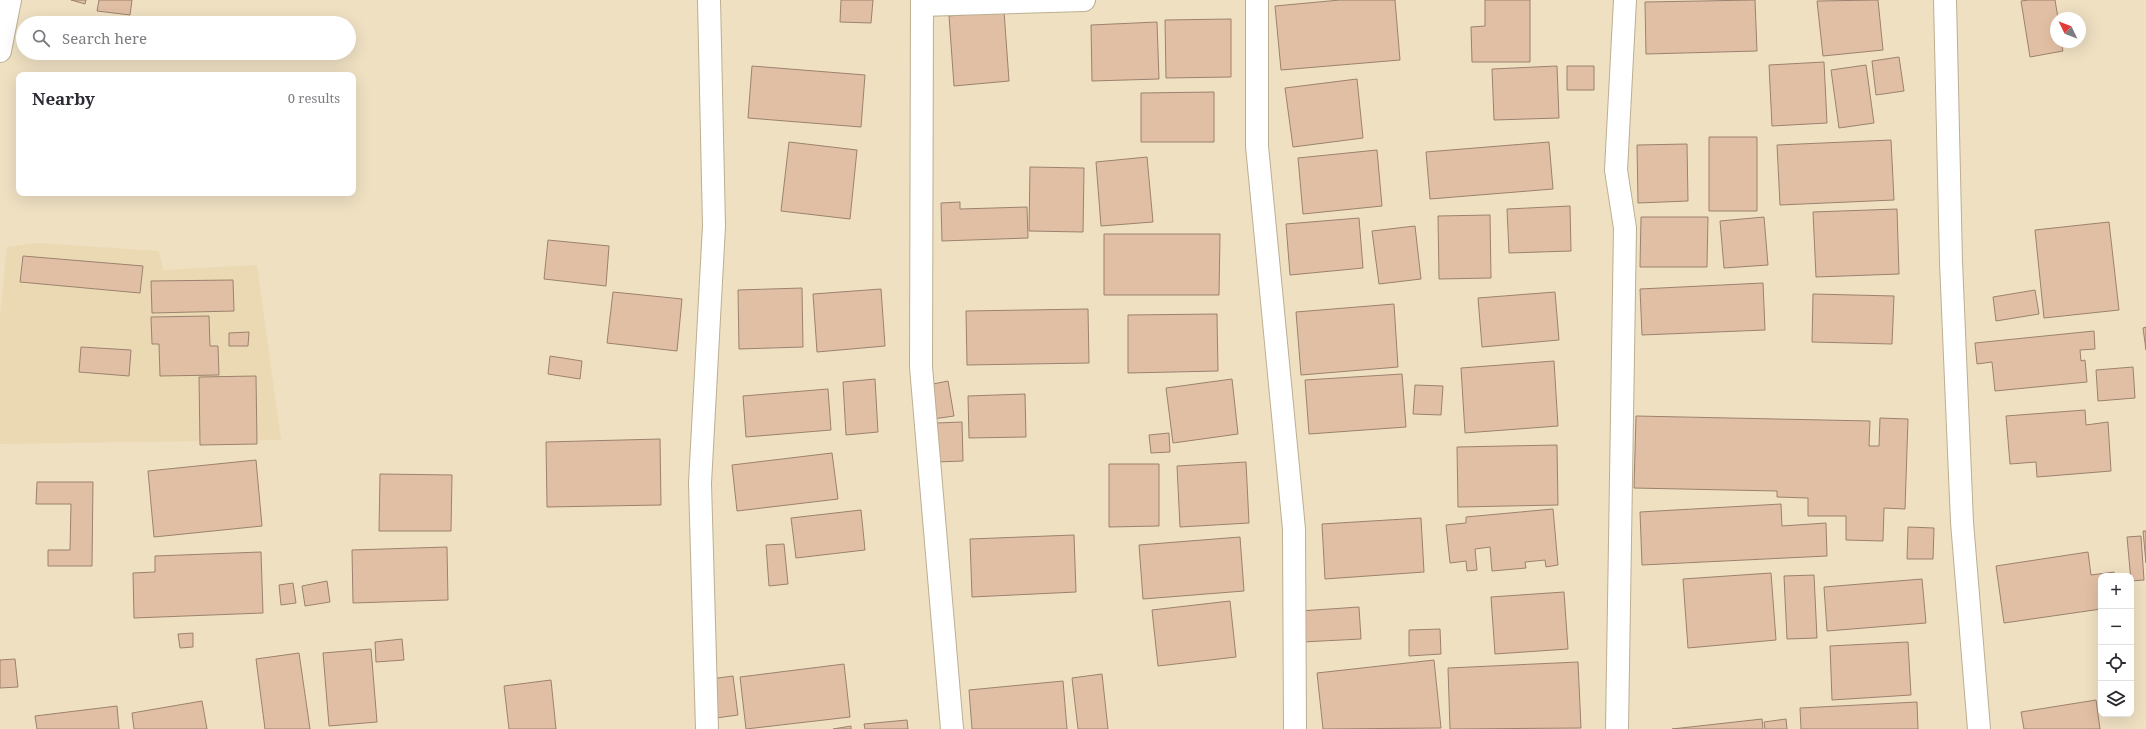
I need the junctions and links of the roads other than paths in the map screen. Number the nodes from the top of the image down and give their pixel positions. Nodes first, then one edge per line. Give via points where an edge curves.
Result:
1 (10, 0) edge
2 (709, 0) edge
3 (1084, 0) edge
4 (1257, 0) edge
5 (1625, 0) edge
6 (1945, 0) edge
7 (922, 2) edge
8 (0, 51) edge
9 (707, 729) edge
10 (952, 729) edge
11 (1295, 729) edge
12 (1617, 729) edge
13 (1979, 729) edge

1 - 8 main road
2 - 9 main road via 714,226 700,483
3 - 7 main road
4 - 11 main road via 1257,146 1294,529
5 - 12 main road via 1616,170 1625,228
6 - 13 main road via 1951,262 1962,522
7 - 10 main road via 921,367

